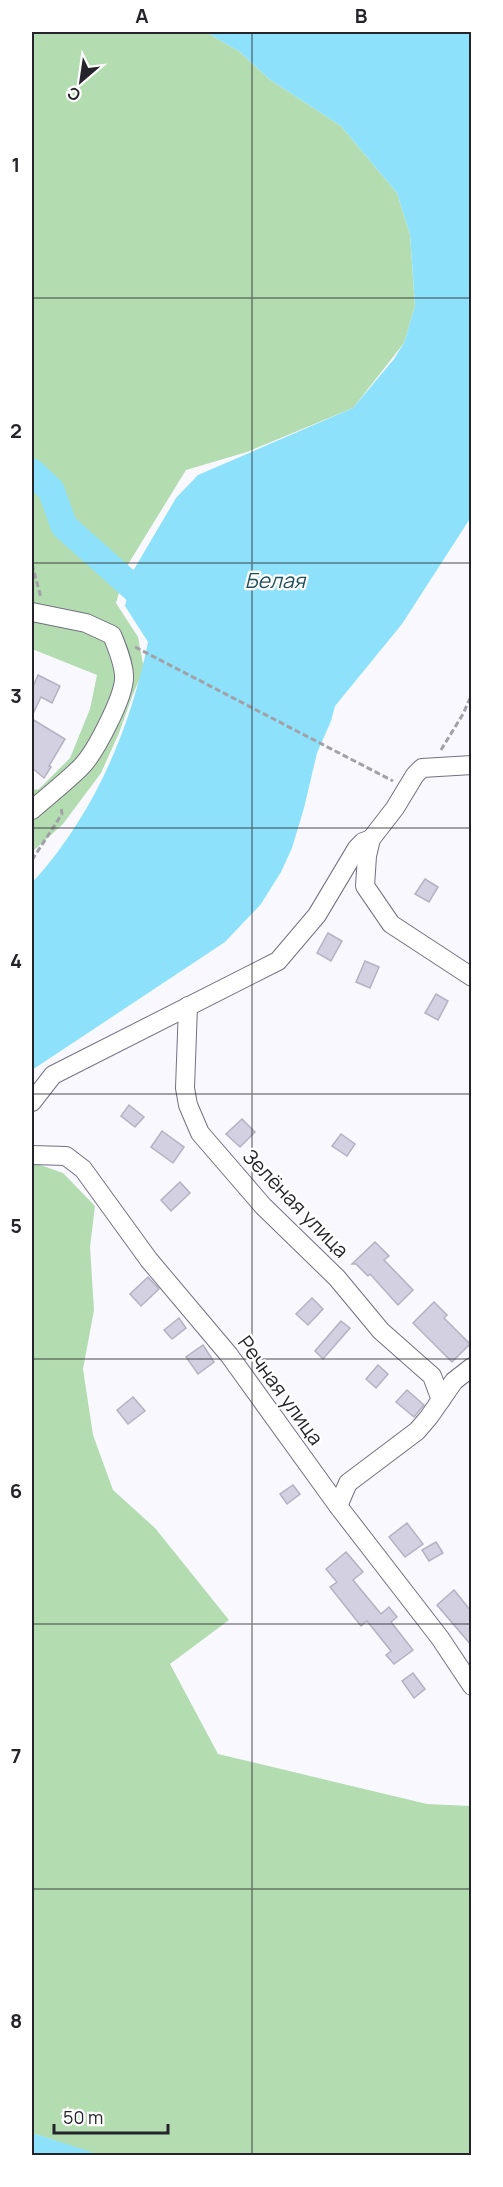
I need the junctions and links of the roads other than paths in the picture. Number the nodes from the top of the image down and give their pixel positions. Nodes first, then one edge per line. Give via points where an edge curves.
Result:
1 (37, 613) edge
2 (471, 765) edge
3 (32, 810) edge
4 (371, 839) junction
5 (471, 977) edge
6 (188, 1006) junction
7 (32, 1102) edge
8 (32, 1155) edge
9 (471, 1367) edge
10 (441, 1400) junction
11 (338, 1506) junction
12 (471, 1686) edge

1 - 3 street via 86,623 112,634 125,677 121,697 82,766
2 - 4 street via 422,768
4 - 5 street via 365,886 391,924
4 - 6 street via 357,848 317,915 278,961
6 - 7 street via 53,1075
6 - 10 street, Зелёная улица via 185,1088 200,1133 263,1206 337,1278 381,1331 432,1376
8 - 11 street, Речная улица via 66,1156 83,1168 149,1260 229,1355
9 - 10 street via 454,1380
10 - 11 street via 417,1431 348,1483
11 - 12 street, Речная улица via 440,1638

